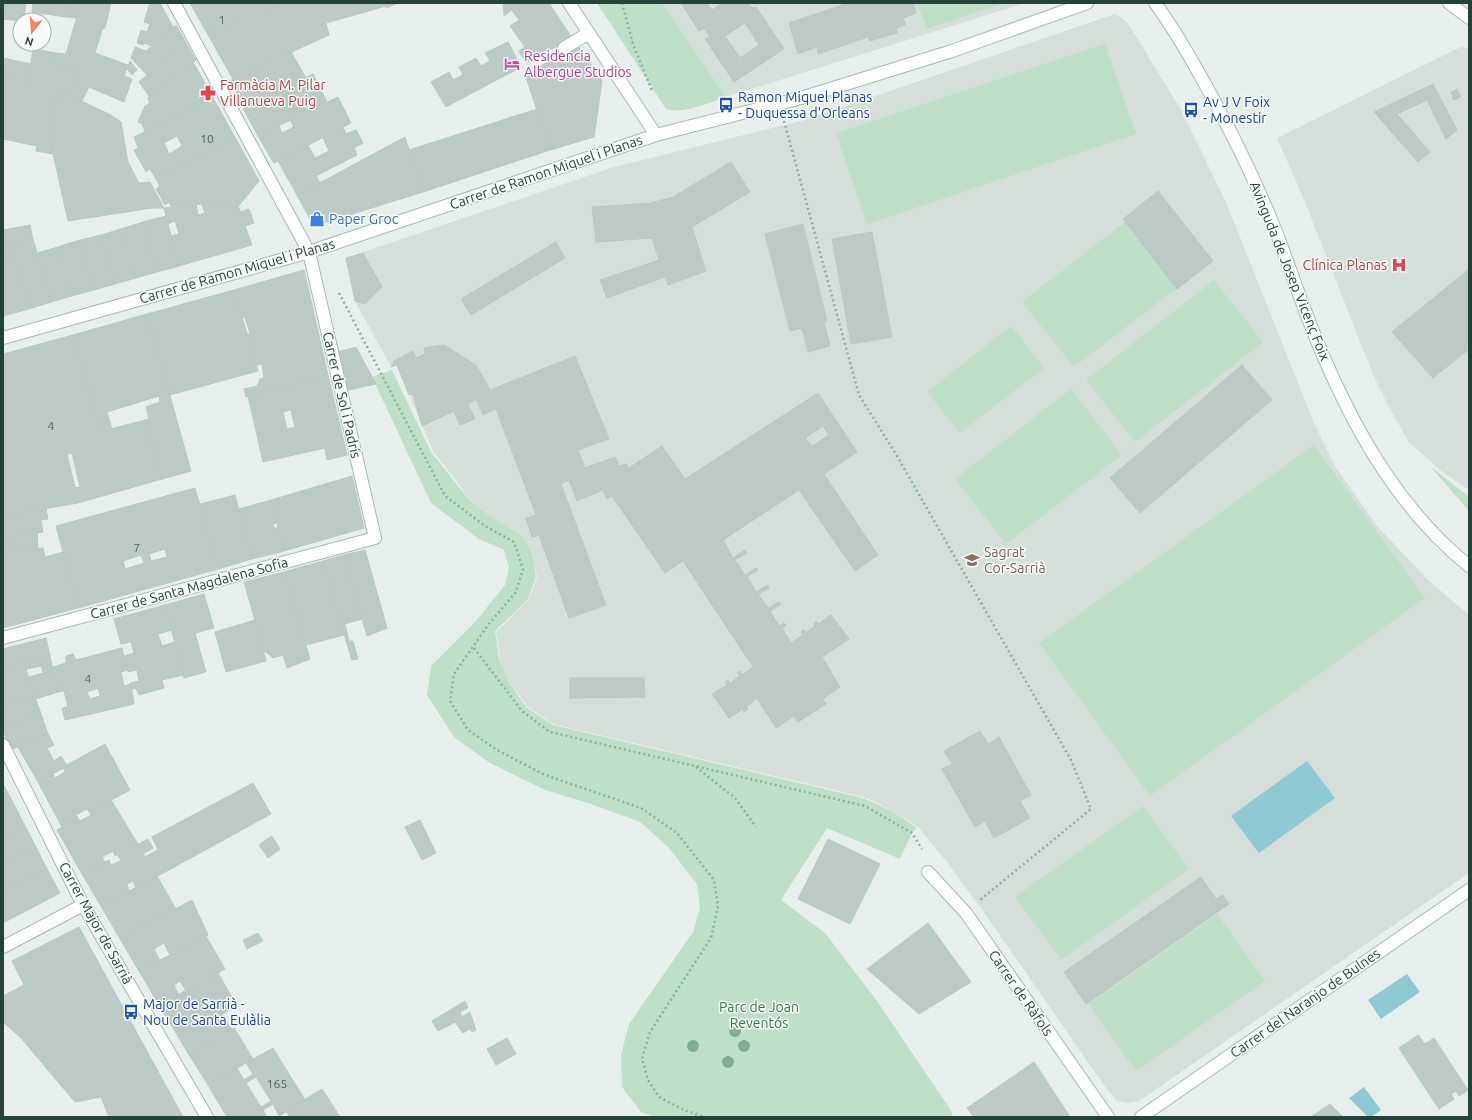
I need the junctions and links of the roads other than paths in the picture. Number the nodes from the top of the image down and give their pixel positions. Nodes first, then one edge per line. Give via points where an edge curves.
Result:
1 (174, 3) edge
2 (569, 3) edge
3 (1087, 3) edge
4 (1155, 3) edge
5 (1449, 3) edge
6 (1469, 18) edge
7 (589, 33) junction
8 (564, 48) dead end
9 (656, 135) junction
10 (309, 252) junction
11 (3, 338) edge
12 (375, 538) joint
13 (1469, 566) edge
14 (3, 638) edge
15 (3, 745) edge
16 (928, 872) dead end
17 (1469, 890) edge
18 (83, 905) junction
19 (3, 947) edge
20 (207, 1117) edge
21 (1108, 1117) edge
22 (1141, 1117) edge

1 - 10 street, Carrer de Sol i Padrís
2 - 7 street
3 - 9 street, Carrer de Ramon Miquel i Planas via 952,51 801,98
4 - 13 street, Avinguda de Josep Vicenç Foix via 1218,106 1246,161 1326,361 1355,423 1395,487 1452,553
5 - 6 street
7 - 8 street
7 - 9 street
9 - 10 street, Carrer de Ramon Miquel i Planas
10 - 11 street, Carrer de Ramon Miquel i Planas
10 - 12 street, Carrer de Sol i Padrís
12 - 14 street, Carrer de Santa Magdalena Sofia
15 - 18 street, Carrer Major de Sarrià
16 - 21 street, Carrer de Ràfols via 966,913
17 - 22 street, Carrer del Naranjo de Bulnes
18 - 19 street
18 - 20 street, Carrer Major de Sarrià

